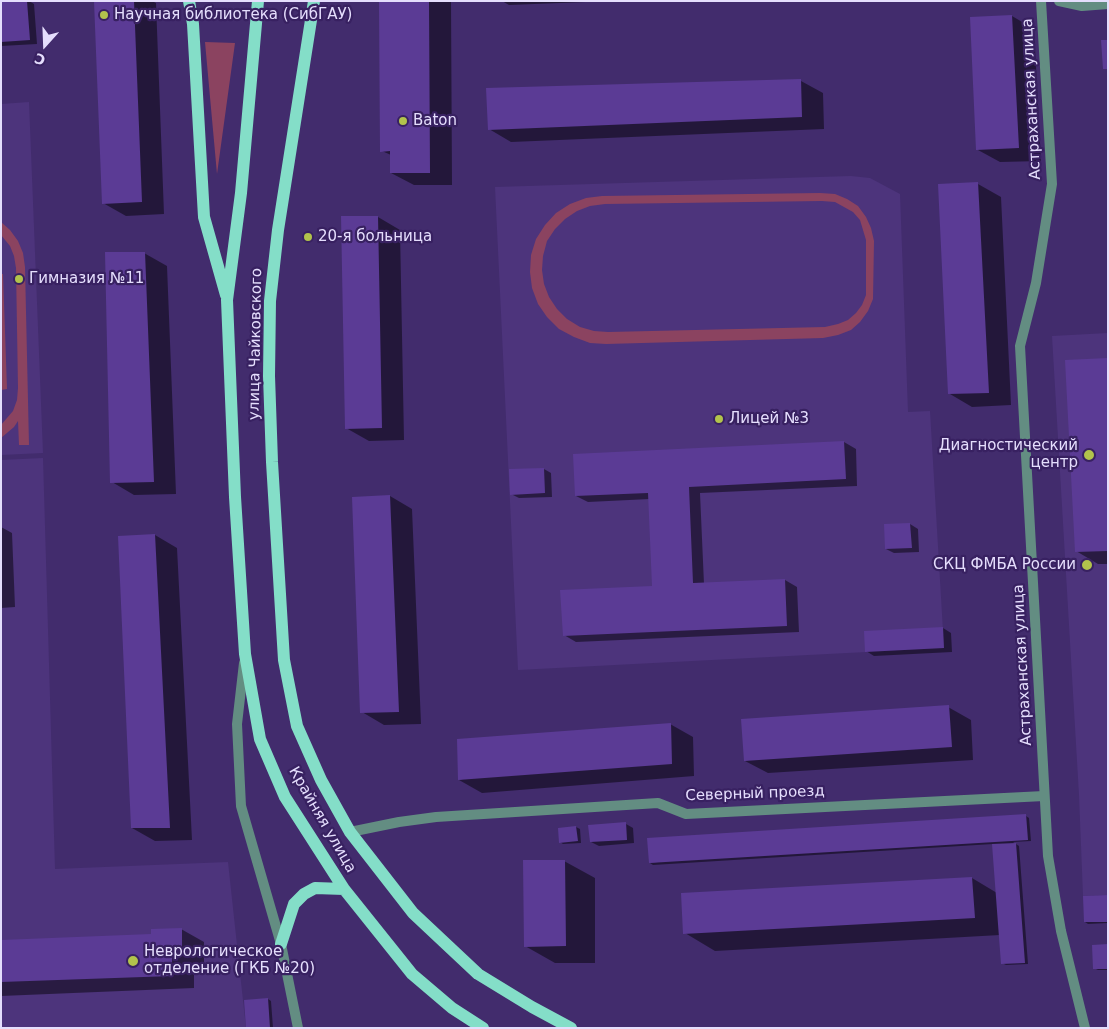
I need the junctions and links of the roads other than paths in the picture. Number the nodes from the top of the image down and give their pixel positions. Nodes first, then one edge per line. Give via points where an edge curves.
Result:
1 (189, 1) edge
2 (258, 1) edge
3 (314, 1) edge
4 (1041, 1) edge
5 (1060, 1) edge
6 (1108, 4) edge
7 (227, 300) junction
8 (245, 654) junction
9 (284, 660) joint
10 (1044, 796) junction
11 (350, 832) junction
12 (344, 890) junction
13 (281, 944) junction
14 (298, 1028) edge
15 (483, 1028) edge
16 (571, 1028) edge
17 (1085, 1028) edge

1 - 7 main road via 204,217
2 - 7 main road, улица Чайковского via 241,193
3 - 9 main road, улица Чайковского via 283,193 270,301 271,452
4 - 10 street, Астраханская улица via 1052,184 1036,282 1020,346
5 - 6 street via 1082,6
7 - 8 main road, улица Чайковского
8 - 12 main road, Крайняя улица via 260,739 285,797
8 - 13 street via 237,724 241,806
9 - 11 main road, Крайняя улица via 298,726 321,780
10 - 11 street, Северный проезд via 686,814 658,803 436,817
10 - 17 street, Астраханская улица via 1051,875
11 - 16 main road, Крайняя улица via 413,913 478,974
12 - 13 main road via 315,888 304,894 294,904
12 - 15 main road, Крайняя улица via 412,974 452,1008
13 - 14 street

